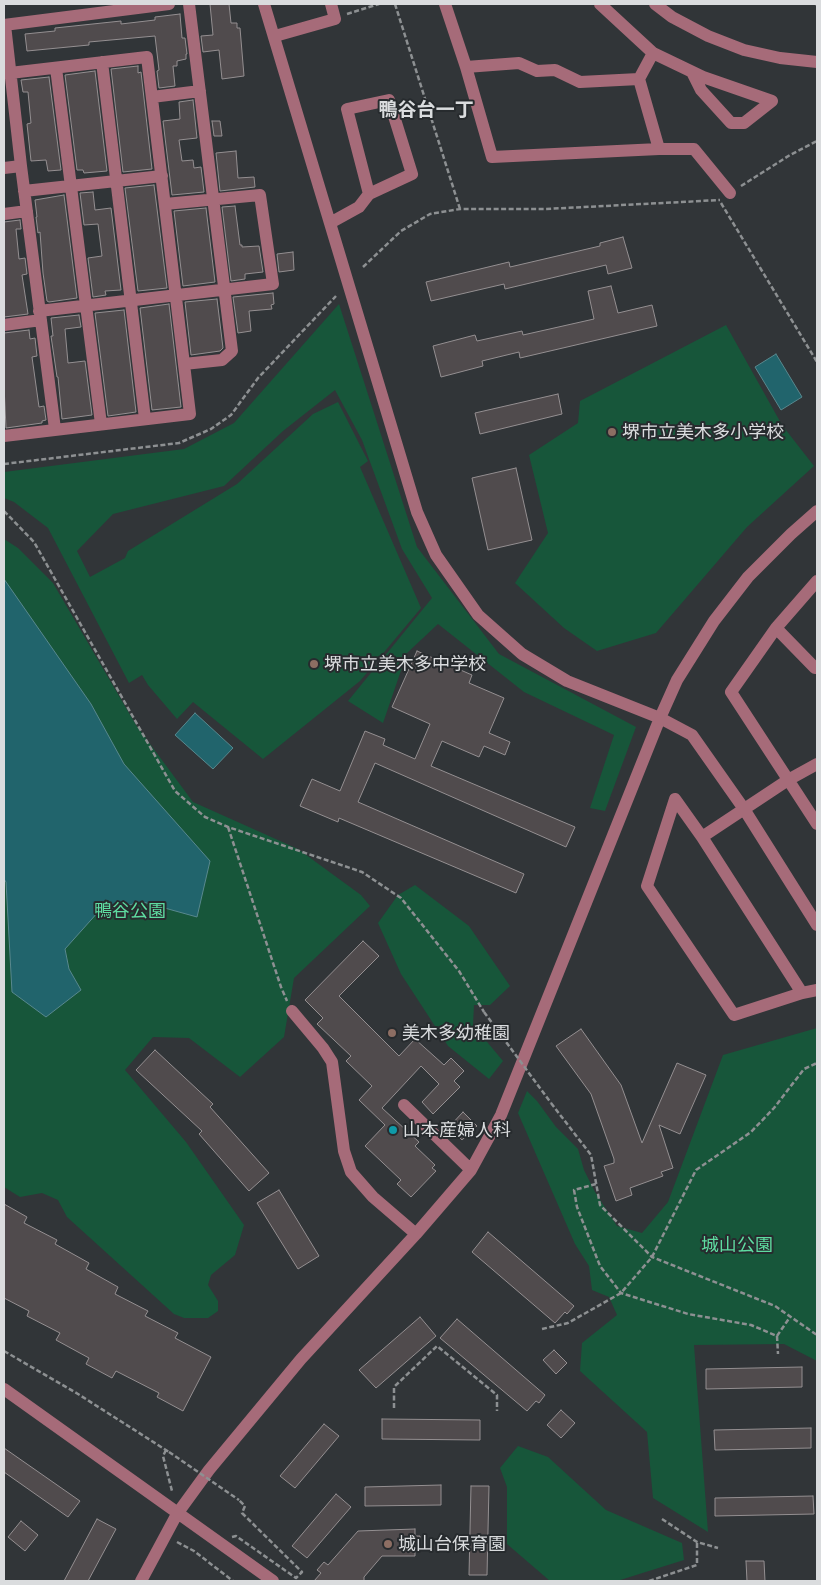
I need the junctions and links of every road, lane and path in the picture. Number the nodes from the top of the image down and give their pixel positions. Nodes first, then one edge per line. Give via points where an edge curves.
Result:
1 (170, 4) edge
2 (189, 4) edge
3 (264, 4) edge
4 (331, 4) edge
5 (379, 4) edge
6 (395, 4) edge
7 (445, 4) edge
8 (600, 4) edge
9 (655, 4) edge
10 (335, 19) junction
11 (4, 25) edge
12 (275, 36) junction
13 (653, 53) junction
14 (102, 62) junction
15 (817, 62) edge
16 (466, 67) junction
17 (56, 68) junction
18 (692, 72) junction
19 (10, 73) junction
20 (639, 79) junction
21 (200, 91) junction
22 (8, 95) edge
23 (152, 97) junction
24 (817, 141) edge
25 (659, 150) junction
26 (21, 166) junction
27 (4, 168) edge
28 (162, 176) junction
29 (117, 181) junction
30 (72, 186) junction
31 (24, 191) junction
32 (369, 194) junction
33 (724, 196) junction
34 (214, 199) junction
35 (165, 204) junction
36 (460, 209) junction
37 (27, 211) junction
38 (4, 214) edge
39 (330, 223) junction
40 (363, 268) dead end
41 (224, 290) junction
42 (176, 296) junction
43 (132, 301) junction
44 (87, 306) junction
45 (40, 316) junction
46 (4, 325) edge
47 (817, 362) edge
48 (184, 364) junction
49 (145, 419) junction
50 (101, 424) junction
51 (54, 429) junction
52 (4, 436) edge
53 (4, 511) edge
54 (817, 511) edge
55 (817, 581) edge
56 (776, 628) junction
57 (817, 668) edge
58 (660, 718) junction
59 (817, 764) edge
60 (788, 780) junction
61 (744, 809) junction
62 (817, 824) edge
63 (228, 827) junction
64 (702, 837) junction
65 (817, 925) edge
66 (817, 990) edge
67 (802, 993) junction
68 (292, 1011) joint
69 (817, 1063) edge
70 (404, 1104) dead end
71 (471, 1170) junction
72 (596, 1184) junction
73 (416, 1234) junction
74 (652, 1257) junction
75 (621, 1293) junction
76 (790, 1316) junction
77 (542, 1329) dead end
78 (817, 1335) edge
79 (777, 1336) junction
80 (4, 1351) edge
81 (778, 1354) dead end
82 (4, 1389) edge
83 (394, 1408) dead end
84 (497, 1411) dead end
85 (168, 1451) junction
86 (172, 1491) dead end
87 (177, 1514) junction
88 (662, 1520) dead end
89 (229, 1538) dead end
90 (177, 1542) dead end
91 (697, 1542) junction
92 (718, 1548) dead end
93 (141, 1581) edge
94 (233, 1581) edge
95 (273, 1581) edge
96 (649, 1581) edge

1 - 11 street
2 - 21 street
3 - 12 street
4 - 10 street
5 - 10 path
6 - 36 path
7 - 16 street
8 - 13 street
9 - 15 street via 701,32 744,50
10 - 12 street
11 - 19 street
12 - 39 street
13 - 18 street
13 - 20 street
14 - 17 street
14 - 23 street via 147,57
14 - 29 street
16 - 20 street via 519,63 537,70 556,70 580,82
16 - 25 street via 492,157
17 - 19 street
17 - 30 street
18 - 18 street via 703,77 772,101 744,123 731,123 701,90
19 - 22 street
20 - 25 street
21 - 23 street
21 - 34 street
22 - 26 street
23 - 28 street
24 - 33 path
25 - 33 street via 694,149
26 - 27 street
26 - 31 street
28 - 29 street
28 - 35 street
29 - 30 street
29 - 43 street
30 - 31 street
30 - 44 street
31 - 37 street
32 - 32 street via 412,174 389,100 347,109
32 - 39 street via 359,208
33 - 36 path via 546,209
33 - 47 path
34 - 35 street
34 - 41 street
34 - 41 street via 260,195 273,284
35 - 42 street
36 - 40 path via 430,214 401,231
37 - 38 street
37 - 45 street
39 - 58 street via 417,512 436,555 478,615 522,654 567,681
41 - 42 street
41 - 48 street via 232,351 222,360
42 - 43 street
42 - 48 street
43 - 44 street
43 - 49 street
44 - 45 street
44 - 50 street
45 - 46 street
45 - 51 street
48 - 49 street via 190,414
49 - 50 street
50 - 51 street
51 - 52 street
53 - 63 path via 34,542 175,791 205,817
54 - 58 street via 748,578 714,621 677,680
55 - 56 street
56 - 57 street
56 - 60 street via 731,692
58 - 61 street via 692,735
58 - 71 street via 502,1115
59 - 60 street
60 - 61 street
60 - 62 street
61 - 64 street
61 - 65 street
63 - 68 path via 281,987
63 - 72 path, bridge via 362,872 401,898 459,971 484,1012 591,1155
64 - 67 street
64 - 67 street via 675,799 647,886 734,1015
66 - 67 street
68 - 73 street via 332,1062 344,1151 351,1172 372,1197
69 - 74 path via 804,1069 751,1132 696,1170
70 - 71 street
71 - 73 street
72 - 74 path via 600,1205
72 - 75 path via 574,1190 577,1207 600,1266
73 - 87 street via 301,1359
74 - 75 path
74 - 76 path via 775,1306
75 - 77 path via 568,1323
75 - 79 path via 688,1314 751,1325
76 - 78 path
76 - 79 path
79 - 81 path
80 - 85 path
82 - 87 street
83 - 84 path via 394,1387 437,1346 497,1395
85 - 86 path via 163,1456
85 - 89 path, bridge via 239,1500 245,1506 242,1513 302,1572 296,1578 236,1536
87 - 93 street
87 - 95 street
88 - 91 path
90 - 94 path
91 - 92 path
91 - 96 path via 697,1565

